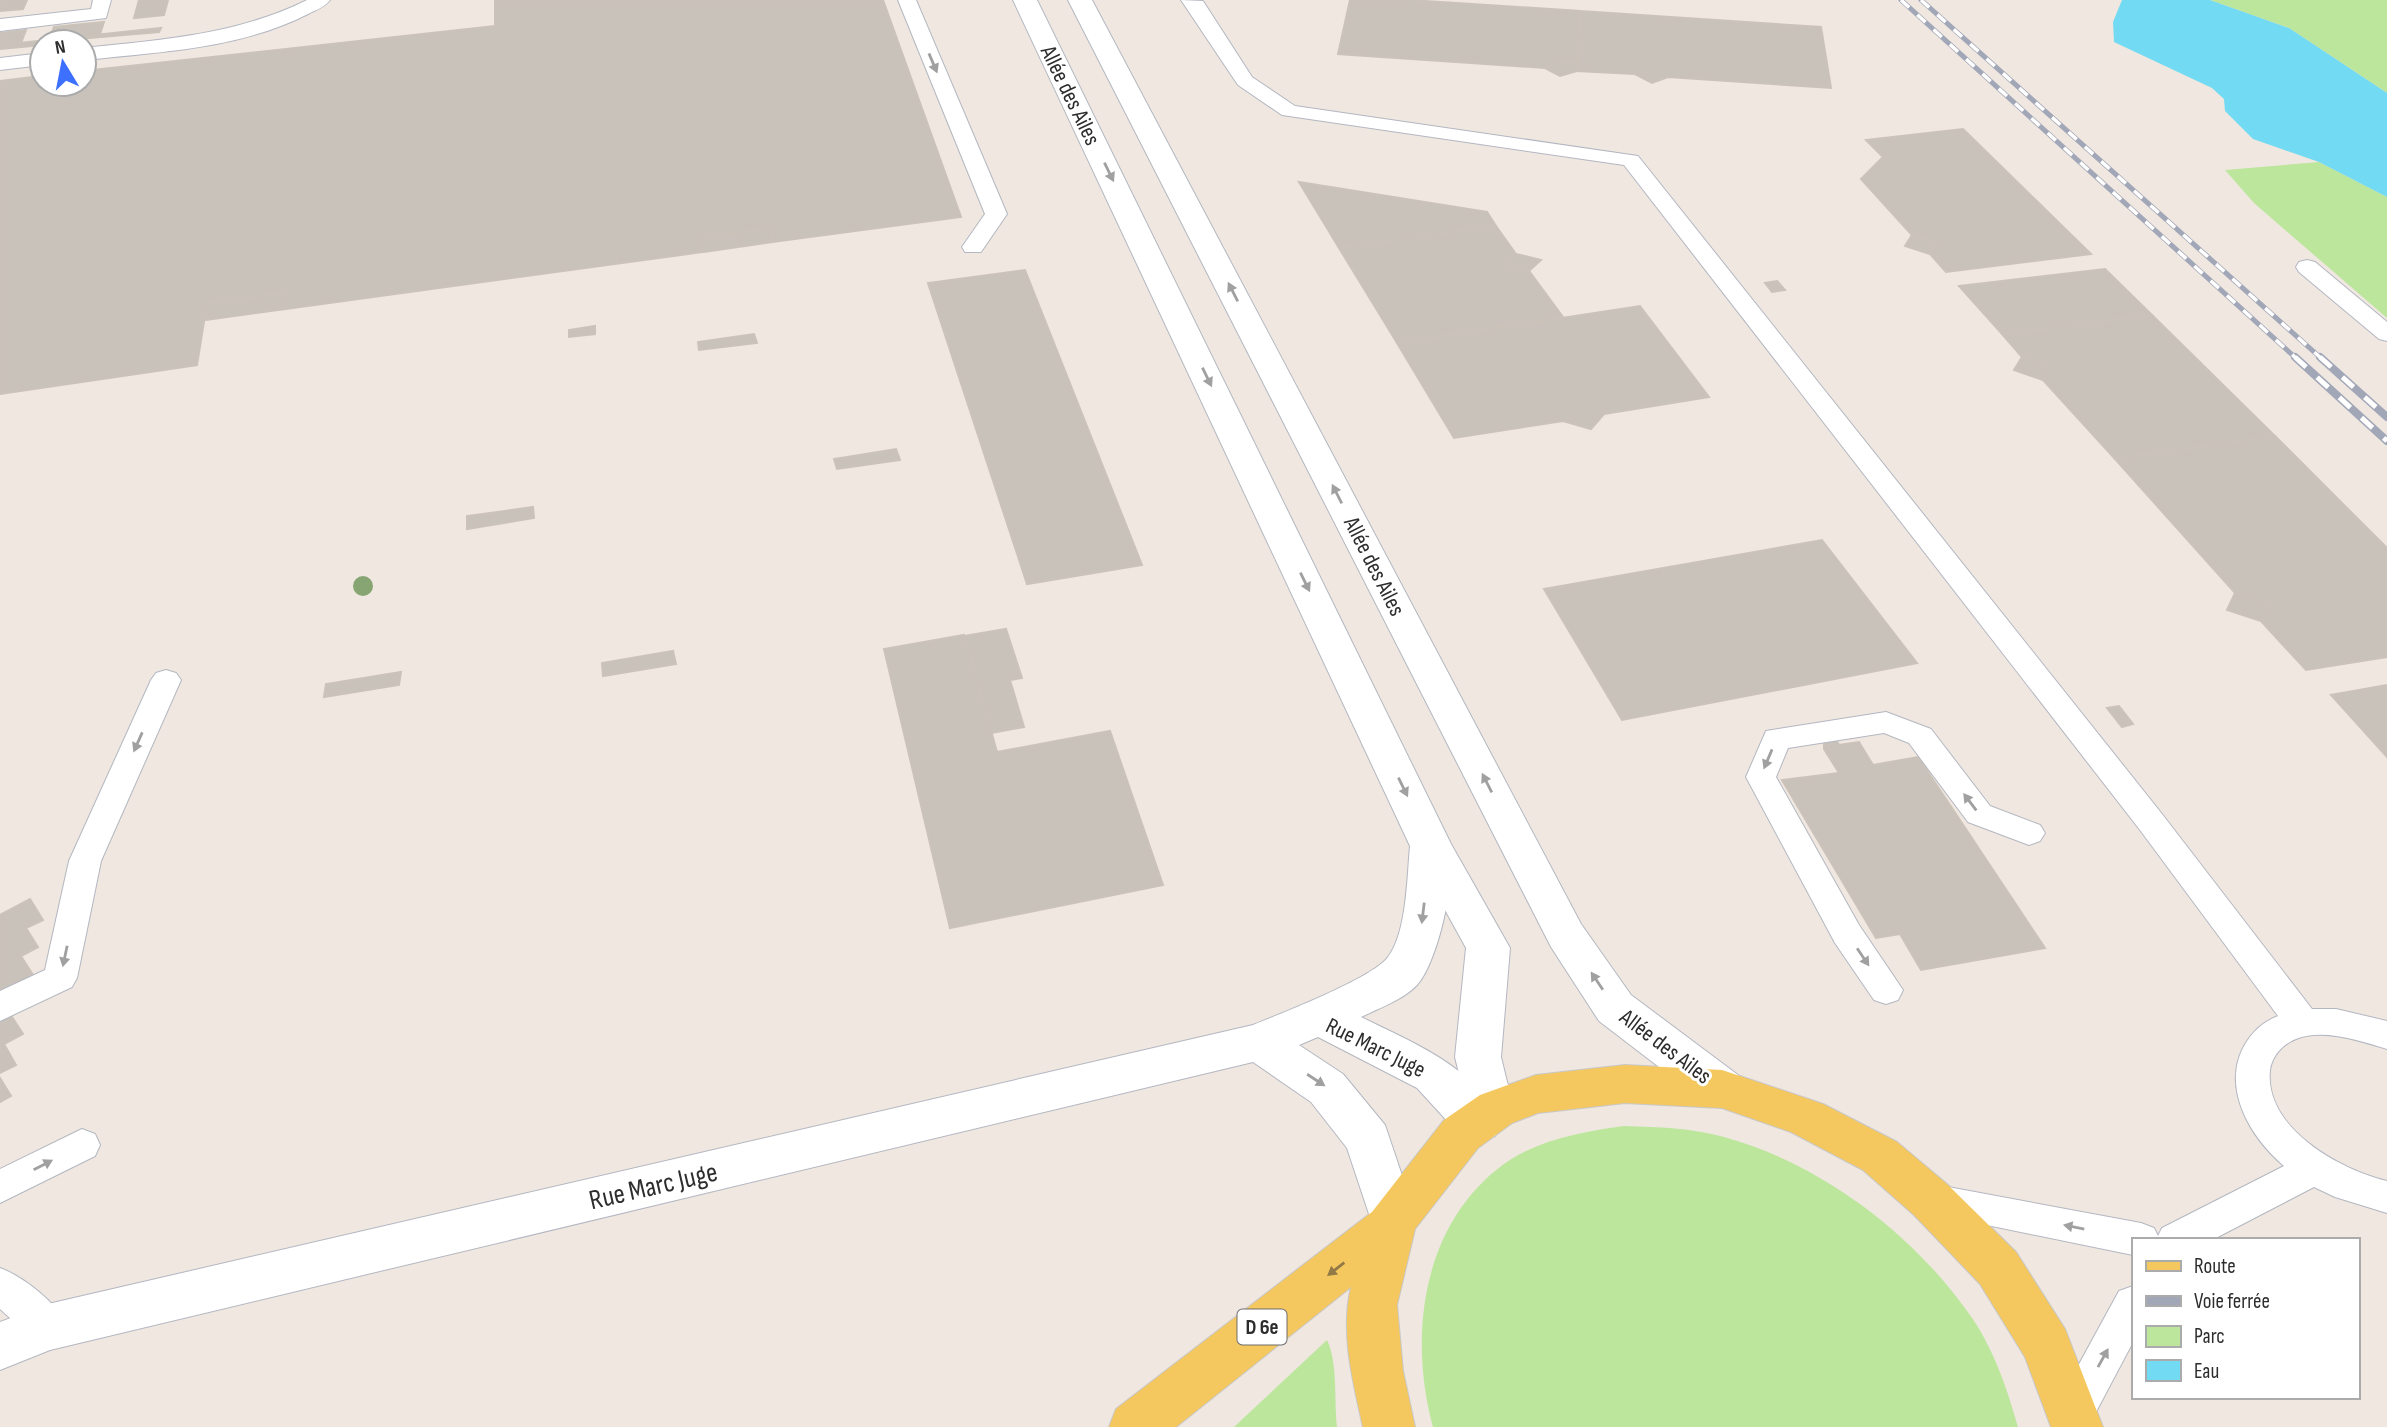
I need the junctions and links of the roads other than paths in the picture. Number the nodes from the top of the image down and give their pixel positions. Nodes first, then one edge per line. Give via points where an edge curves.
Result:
1 (102, 0) edge
2 (321, 0) edge
3 (907, 0) edge
4 (1025, 0) edge
5 (1080, 0) edge
6 (1190, 0) edge
7 (0, 25) edge
8 (98, 52) edge
9 (28, 61) edge
10 (0, 64) edge
11 (973, 247) dead end
12 (2307, 267) dead end
13 (2387, 334) edge
14 (166, 680) dead end
15 (2029, 833) dead end
16 (1431, 846) junction
17 (1885, 990) dead end
18 (0, 1007) edge
19 (1320, 1017) junction
20 (2303, 1023) junction
21 (2387, 1034) edge
22 (1259, 1042) junction
23 (1722, 1089) junction
24 (1487, 1115) junction
25 (82, 1145) dead end
26 (2315, 1167) junction
27 (1, 1190) edge
28 (2387, 1197) edge
29 (1931, 1200) junction
30 (1392, 1224) junction
31 (2132, 1238) edge
32 (2179, 1238) edge
33 (0, 1285) edge
34 (2132, 1306) edge
35 (24, 1325) edge
36 (0, 1346) edge
37 (2076, 1420) edge
38 (1135, 1427) edge
39 (1389, 1427) edge

1 - 7 lane via 99,14
2 - 8 lane via 255,28
3 -> 11 lane via 996,214
4 -> 16 main road, Allée des Ailes
23 -> 5 main road, Allée des Ailes via 1615,1008 1566,935
6 - 20 lane via 1245,81 1289,111 1631,160 2151,822
9 - 10 lane
12 - 13 lane
14 -> 18 lane via 85,861 60,978
15 -> 17 lane via 1979,814 1920,736 1886,722 1777,739 1761,777 1847,934
16 -> 19 main road via 1420,934 1402,974
16 - 24 main road, Allée des Ailes via 1488,948 1478,1057
19 - 22 main road, Rue Marc Juge
19 - 24 main road, Rue Marc Juge via 1433,1075
20 - 21 lane via 2329,1022
20 - 26 lane via 2264,1042 2252,1080 2269,1125
22 -> 30 main road via 1327,1088 1368,1139
22 - 35 main road, Rue Marc Juge
23 - 24 main road via 1625,1083 1536,1094
23 - 29 main road via 1807,1118 1880,1156
24 - 30 main road via 1461,1134
27 -> 25 lane
26 - 28 lane via 2344,1184
26 - 32 lane
31 -> 29 lane
29 - 37 main road via 1998,1268 2047,1346
30 -> 38 main road, D 6e
30 - 39 main road via 1372,1305 1377,1371
33 - 35 lane
37 -> 34 lane
35 - 36 main road, Rue Marc Juge

